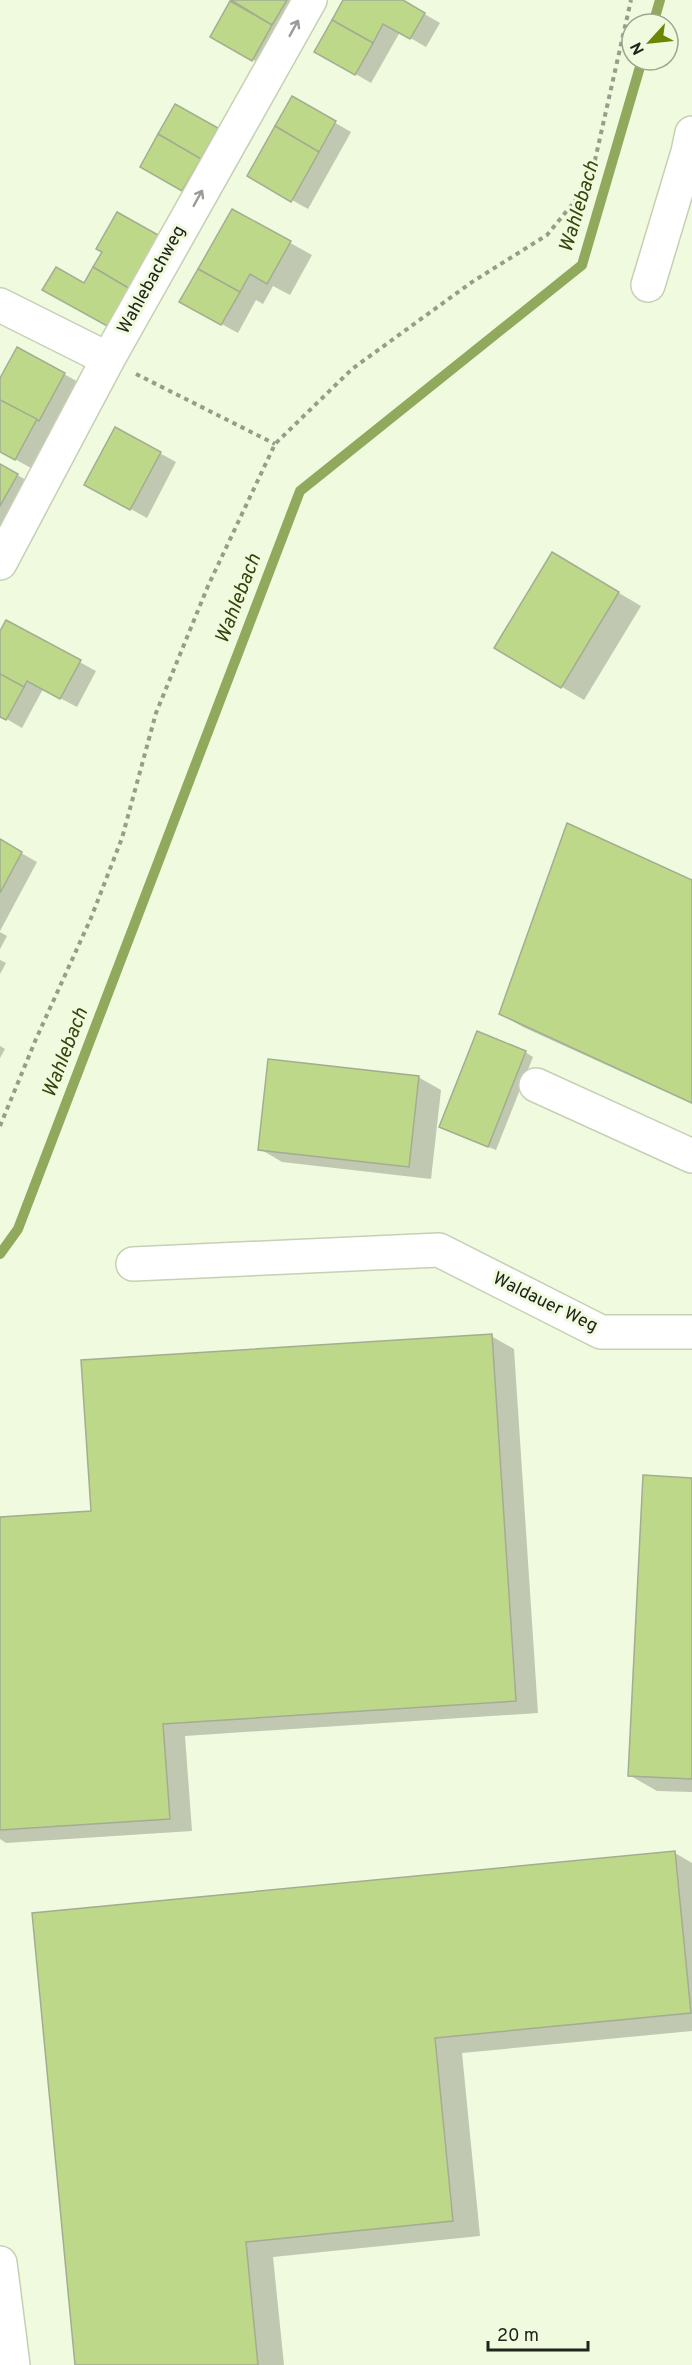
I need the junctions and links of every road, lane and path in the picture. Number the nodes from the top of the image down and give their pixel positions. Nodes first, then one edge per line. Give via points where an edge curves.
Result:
1 (310, 0) edge
2 (631, 0) edge
3 (692, 133) edge
4 (648, 285) dead end
5 (0, 305) edge
6 (108, 359) junction
7 (275, 444) junction
8 (0, 563) edge
9 (536, 1085) dead end
10 (0, 1126) edge
11 (692, 1156) edge
12 (133, 1264) dead end
13 (692, 1332) edge
14 (0, 2263) edge
15 (12, 2365) edge

6 -> 1 street, Wahlebachweg
2 - 7 path via 595,160 575,201 547,234 472,282 352,369
3 - 4 street
5 - 6 street
6 - 7 path
6 - 8 street, Wahlebachweg
7 - 10 path via 208,586 156,713 122,838
9 - 11 street
12 - 13 street, Waldauer Weg via 439,1250 601,1332
14 - 15 street

